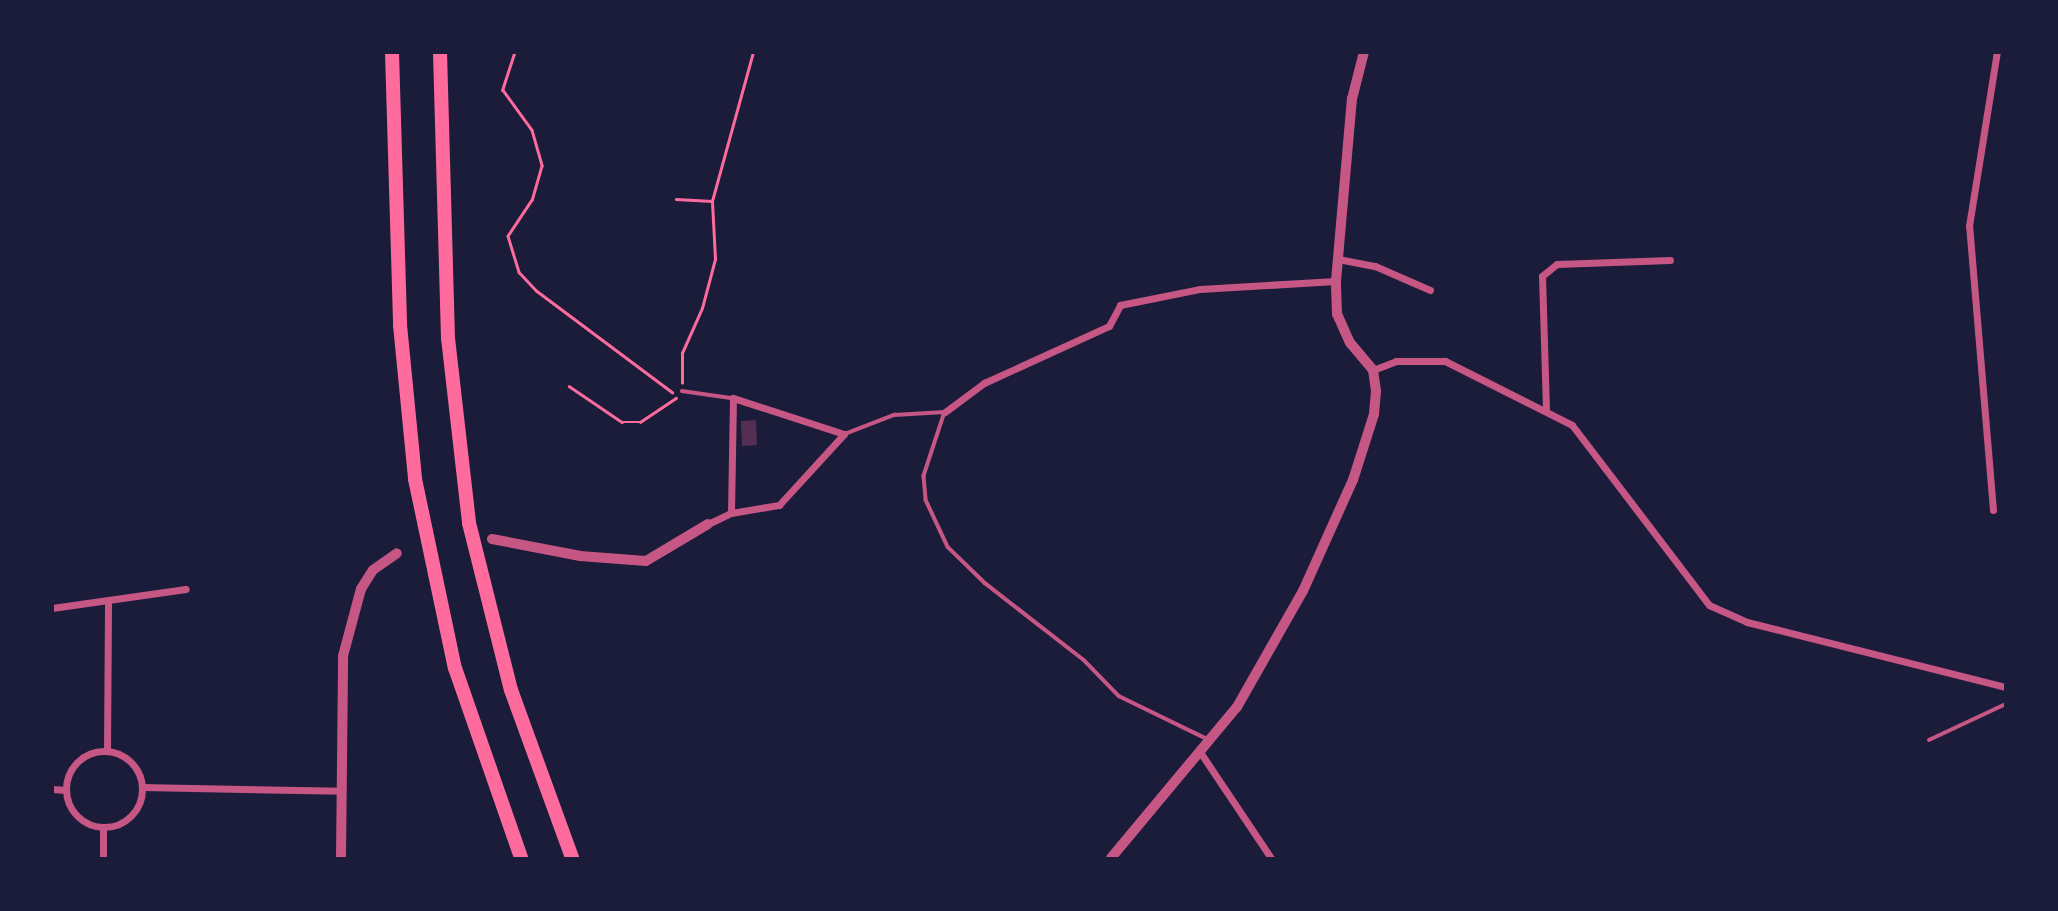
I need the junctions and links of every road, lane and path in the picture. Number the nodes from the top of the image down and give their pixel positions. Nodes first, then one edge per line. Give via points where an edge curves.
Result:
1 (392, 52) edge
2 (440, 52) edge
3 (515, 52) edge
4 (752, 52) edge
5 (1364, 52) edge
6 (1997, 52) edge
7 (676, 199) dead end
8 (712, 201) junction
9 (1338, 259) junction
10 (1670, 260) dead end
11 (1336, 281) junction
12 (1430, 290) dead end
13 (1373, 370) junction
14 (569, 386) dead end
15 (682, 391) junction
16 (678, 396) junction
17 (733, 398) junction
18 (1546, 410) junction
19 (945, 412) junction
20 (845, 434) junction
21 (1993, 510) dead end
22 (731, 513) junction
23 (708, 524) joint
24 (492, 539) dead end
25 (397, 553) dead end
26 (186, 589) dead end
27 (108, 600) junction
28 (52, 608) edge
29 (2006, 687) edge
30 (2006, 704) edge
31 (1208, 740) junction
32 (1929, 740) dead end
33 (107, 751) junction
34 (1200, 752) junction
35 (142, 787) junction
36 (52, 789) edge
37 (66, 790) junction
38 (342, 791) junction
39 (103, 827) junction
40 (103, 859) edge
41 (341, 859) edge
42 (522, 859) edge
43 (572, 859) edge
44 (1111, 859) edge
45 (1270, 859) edge

1 - 42 highway via 400,312 415,479 455,668
2 - 43 highway via 448,338 469,523 511,690
3 - 16 path via 503,90 531,130 542,166 533,200 508,236 519,272 537,291
4 - 8 path
5 - 9 street via 1352,99
6 - 21 street via 1969,226
7 - 8 path
8 - 15 path via 715,259 702,308 682,353
9 - 11 street
9 - 12 street via 1375,266
10 - 18 street via 1557,264 1542,276
11 - 13 street via 1337,314 1350,343
11 - 19 street via 1200,289 1120,305 1109,326 984,383
13 - 18 street via 1396,361 1445,361
13 - 31 street via 1374,414 1353,480 1303,591 1237,706
14 - 16 path via 622,422 640,422
15 - 16 path
15 - 17 lane
17 - 20 street
17 - 22 street
18 - 29 street via 1572,425 1609,468 1709,605 1747,622
19 - 20 lane via 894,415
19 - 31 lane via 924,476 926,500 948,547 985,583 1084,660 1119,696
20 - 22 street via 779,505
22 - 23 street
23 - 24 street via 646,561 580,556
25 - 38 street via 373,570 361,589 346,645
26 - 27 street
27 - 28 street
27 - 33 street
30 - 32 lane
31 - 34 street
33 - 35 street via 127,759
33 - 37 street via 78,761
34 - 44 street
34 - 45 street
35 - 38 street
35 - 39 street via 133,814 117,825
36 - 37 street
37 - 39 street via 79,817
38 - 41 street
39 - 40 street

